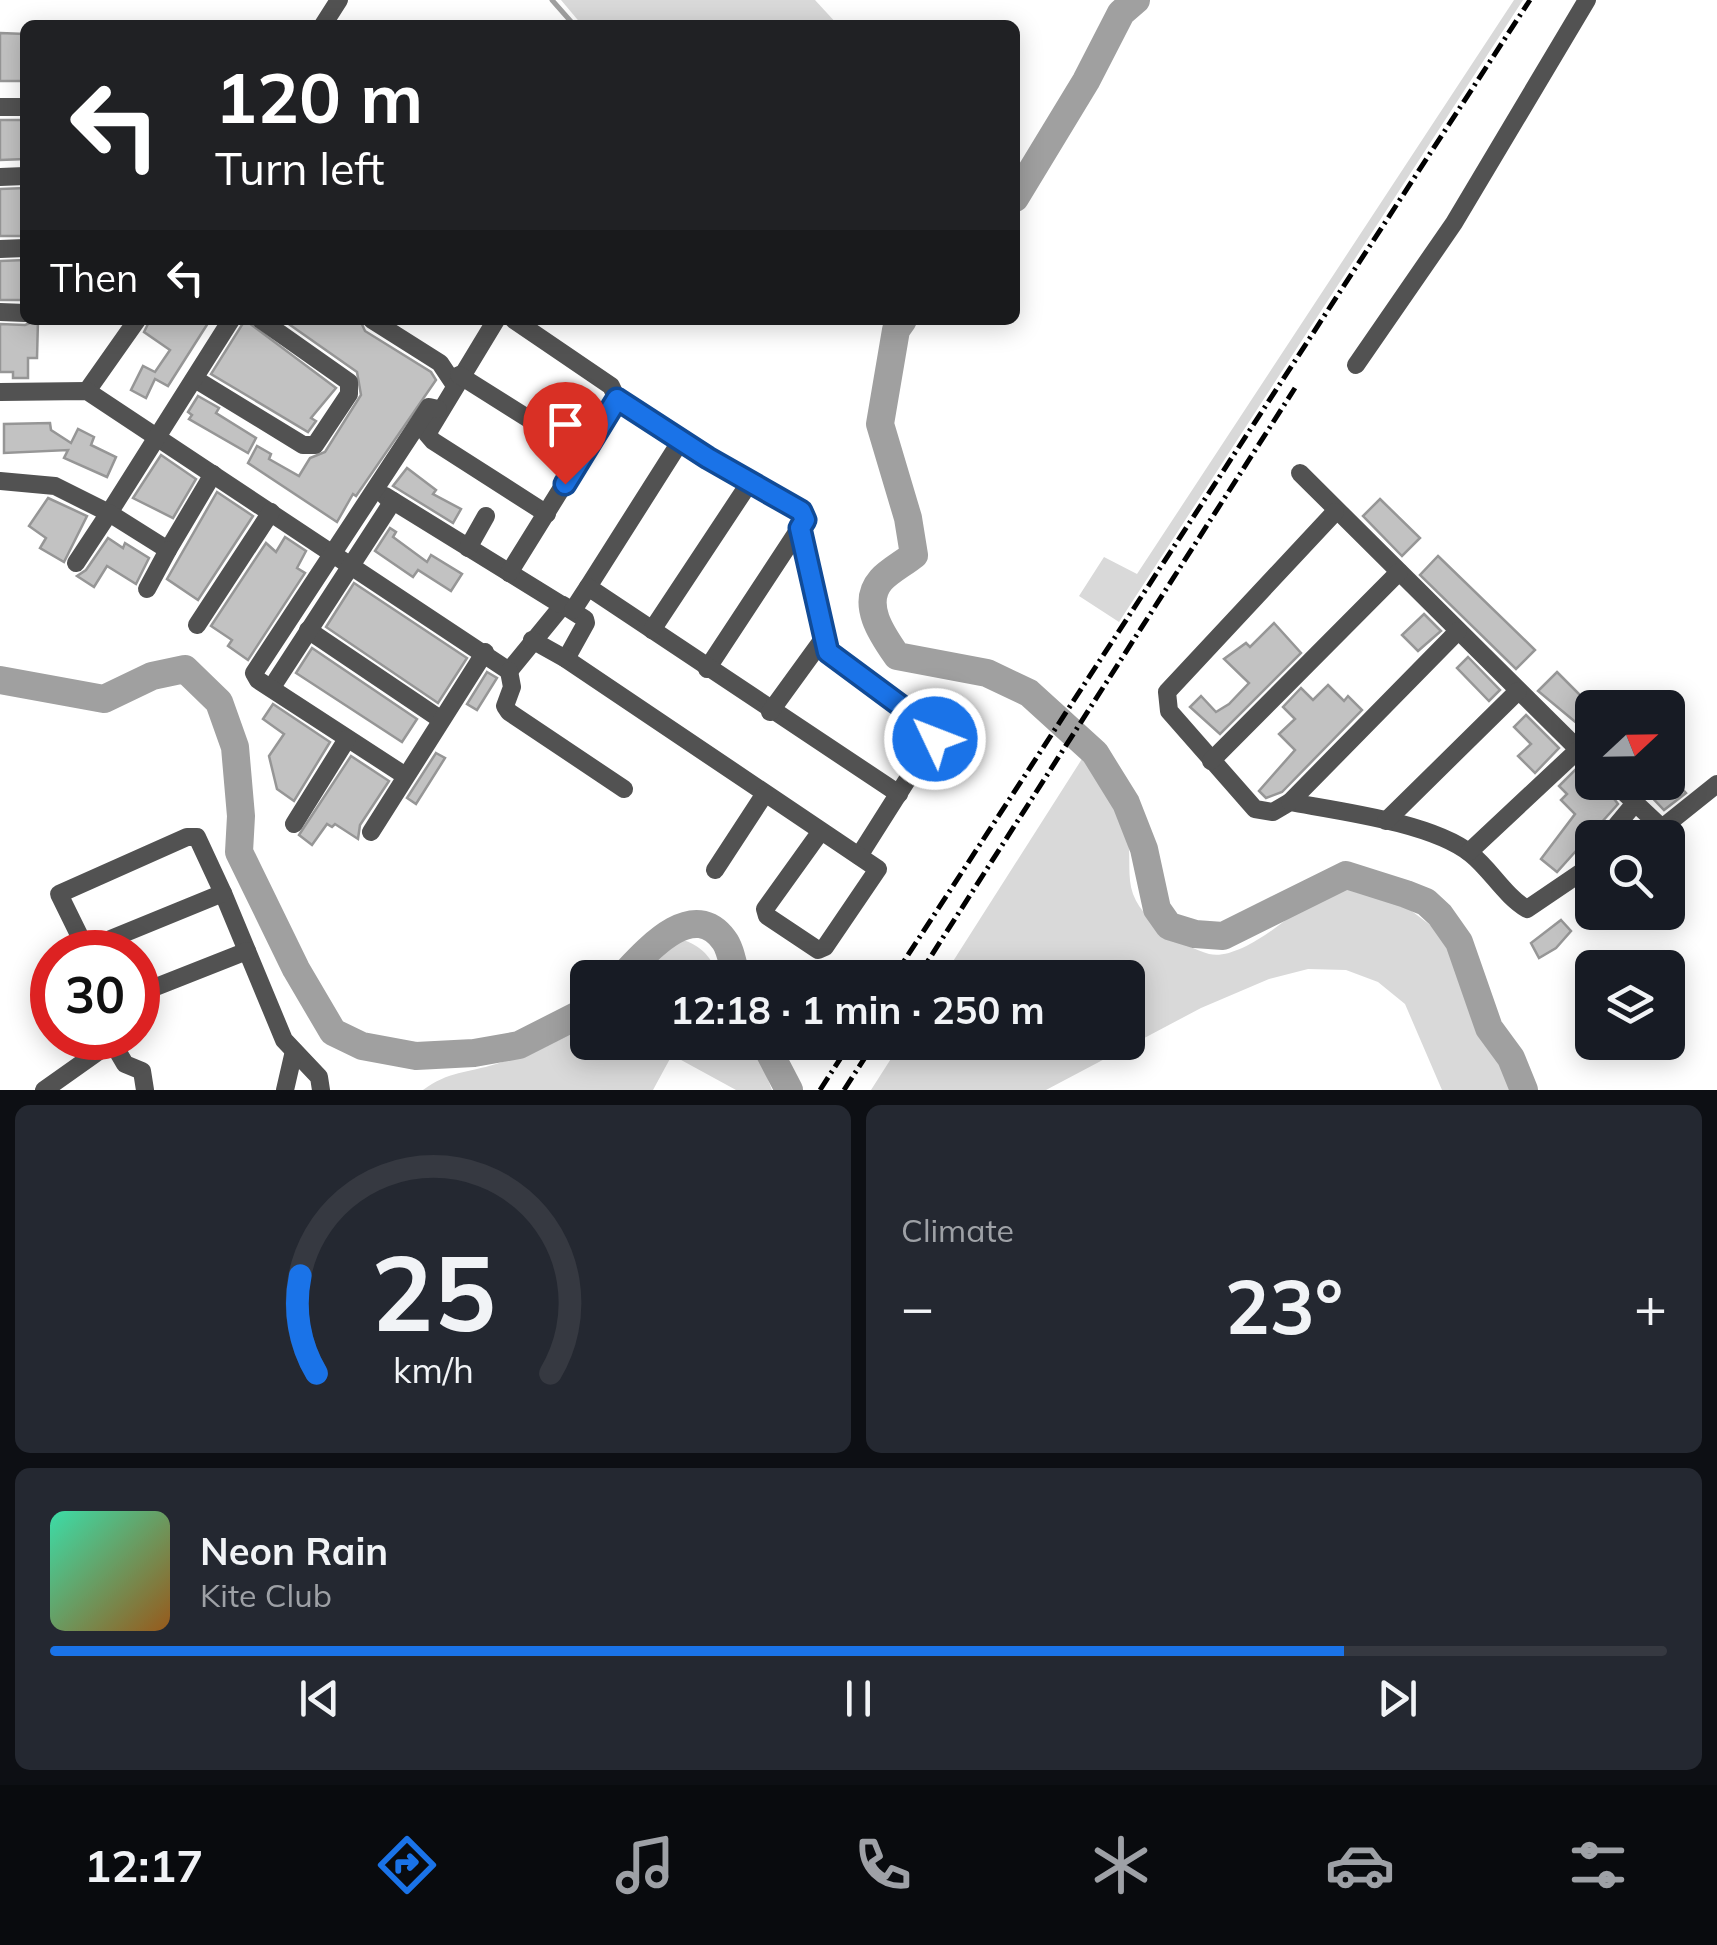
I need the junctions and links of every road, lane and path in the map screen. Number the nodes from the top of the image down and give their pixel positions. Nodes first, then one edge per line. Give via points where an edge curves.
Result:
1 (1588, 0) edge
2 (133, 325) edge
3 (229, 325) edge
4 (268, 325) edge
5 (383, 325) edge
6 (492, 325) edge
7 (521, 325) edge
8 (1356, 365) dead end
9 (453, 378) junction
10 (195, 379) junction
11 (87, 390) junction
12 (0, 392) edge
13 (617, 399) junction
14 (438, 410) junction
15 (160, 438) junction
16 (680, 442) junction
17 (582, 453) junction
18 (1300, 473) dead end
19 (213, 474) junction
20 (0, 481) edge
21 (750, 482) junction
22 (377, 490) junction
23 (394, 501) junction
24 (271, 512) junction
25 (1335, 512) junction
26 (109, 513) junction
27 (547, 514) junction
28 (486, 516) dead end
29 (800, 528) junction
30 (468, 548) junction
31 (168, 550) junction
32 (332, 553) junction
33 (76, 564) dead end
34 (350, 566) junction
35 (1399, 572) junction
36 (509, 573) junction
37 (588, 587) junction
38 (147, 589) dead end
39 (567, 607) junction
40 (198, 625) dead end
41 (308, 630) junction
42 (652, 630) junction
43 (1458, 630) junction
44 (823, 639) junction
45 (532, 640) junction
46 (486, 652) junction
47 (566, 659) junction
48 (707, 669) junction
49 (509, 670) junction
50 (272, 688) junction
51 (1518, 691) junction
52 (770, 712) junction
53 (440, 719) junction
54 (348, 739) junction
55 (1575, 745) edge
56 (1211, 761) junction
57 (1575, 765) edge
58 (404, 776) junction
59 (1717, 784) edge
60 (624, 790) dead end
61 (899, 794) junction
62 (764, 795) junction
63 (1632, 800) edge
64 (1290, 802) junction
65 (1635, 803) junction
66 (1621, 820) edge
67 (1653, 820) edge
68 (1672, 820) edge
69 (1386, 821) junction
70 (294, 824) dead end
71 (821, 831) junction
72 (371, 832) dead end
73 (1469, 852) junction
74 (859, 856) junction
75 (715, 870) dead end
76 (1575, 876) edge
77 (223, 893) junction
78 (76, 930) edge
79 (143, 930) edge
80 (246, 950) junction
81 (160, 985) edge
82 (294, 1051) junction
83 (83, 1060) edge
84 (123, 1060) edge
85 (44, 1090) edge
86 (145, 1090) edge
87 (285, 1090) edge
88 (321, 1090) edge

1 - 8 street via 1454,223
2 - 11 street
3 - 10 street
4 - 10 street via 349,382 349,394 315,444 303,445
5 - 9 street
6 - 9 street
7 - 13 street via 611,386
9 - 14 street
9 - 17 street
10 - 15 street
11 - 12 street
11 - 15 street
13 - 16 street
13 - 17 street
14 - 22 street via 428,407
14 - 27 street via 426,431 429,439
15 - 19 street
15 - 26 street
16 - 21 street
16 - 37 street
17 - 27 street
18 - 25 street
19 - 24 street
19 - 31 street
20 - 26 street via 55,486
21 - 29 street via 801,511
21 - 42 street
22 - 23 street
22 - 32 street
23 - 30 street
23 - 34 street
24 - 32 street
24 - 40 street
25 - 35 street
25 - 56 street via 1167,692 1169,711
26 - 31 street
26 - 33 street
27 - 36 street
28 - 30 street
29 - 44 street
29 - 48 street
30 - 36 street
31 - 38 street
32 - 34 street
32 - 50 street via 256,667 254,676
34 - 41 street
34 - 46 street
35 - 43 street
35 - 56 street
36 - 39 street
37 - 39 street
37 - 42 street
39 - 45 street
39 - 47 street via 586,624
41 - 50 street
41 - 53 street
42 - 48 street
43 - 51 street
43 - 64 street
44 - 52 street
44 - 61 street via 832,657 934,733
45 - 47 street
45 - 49 street
46 - 49 street
46 - 53 street
47 - 62 street
48 - 52 street
49 - 60 street via 506,709
50 - 54 street
51 - 55 street
51 - 69 street
52 - 61 street
53 - 58 street
54 - 58 street
54 - 70 street
56 - 64 street via 1255,809 1274,812
57 - 73 street
58 - 72 street
59 - 68 street
61 - 74 street
62 - 71 street
62 - 75 street
63 - 65 street
64 - 69 street
65 - 66 street
65 - 67 street
69 - 73 street
71 - 74 street
71 - 74 street via 764,909 815,950 825,947 878,874
73 - 76 street via 1527,909
77 - 78 street via 198,837 186,837 58,894
77 - 79 street
77 - 80 street
80 - 81 street
80 - 82 street
82 - 87 street
82 - 88 street via 320,1077
83 - 85 street
84 - 86 street via 142,1070

